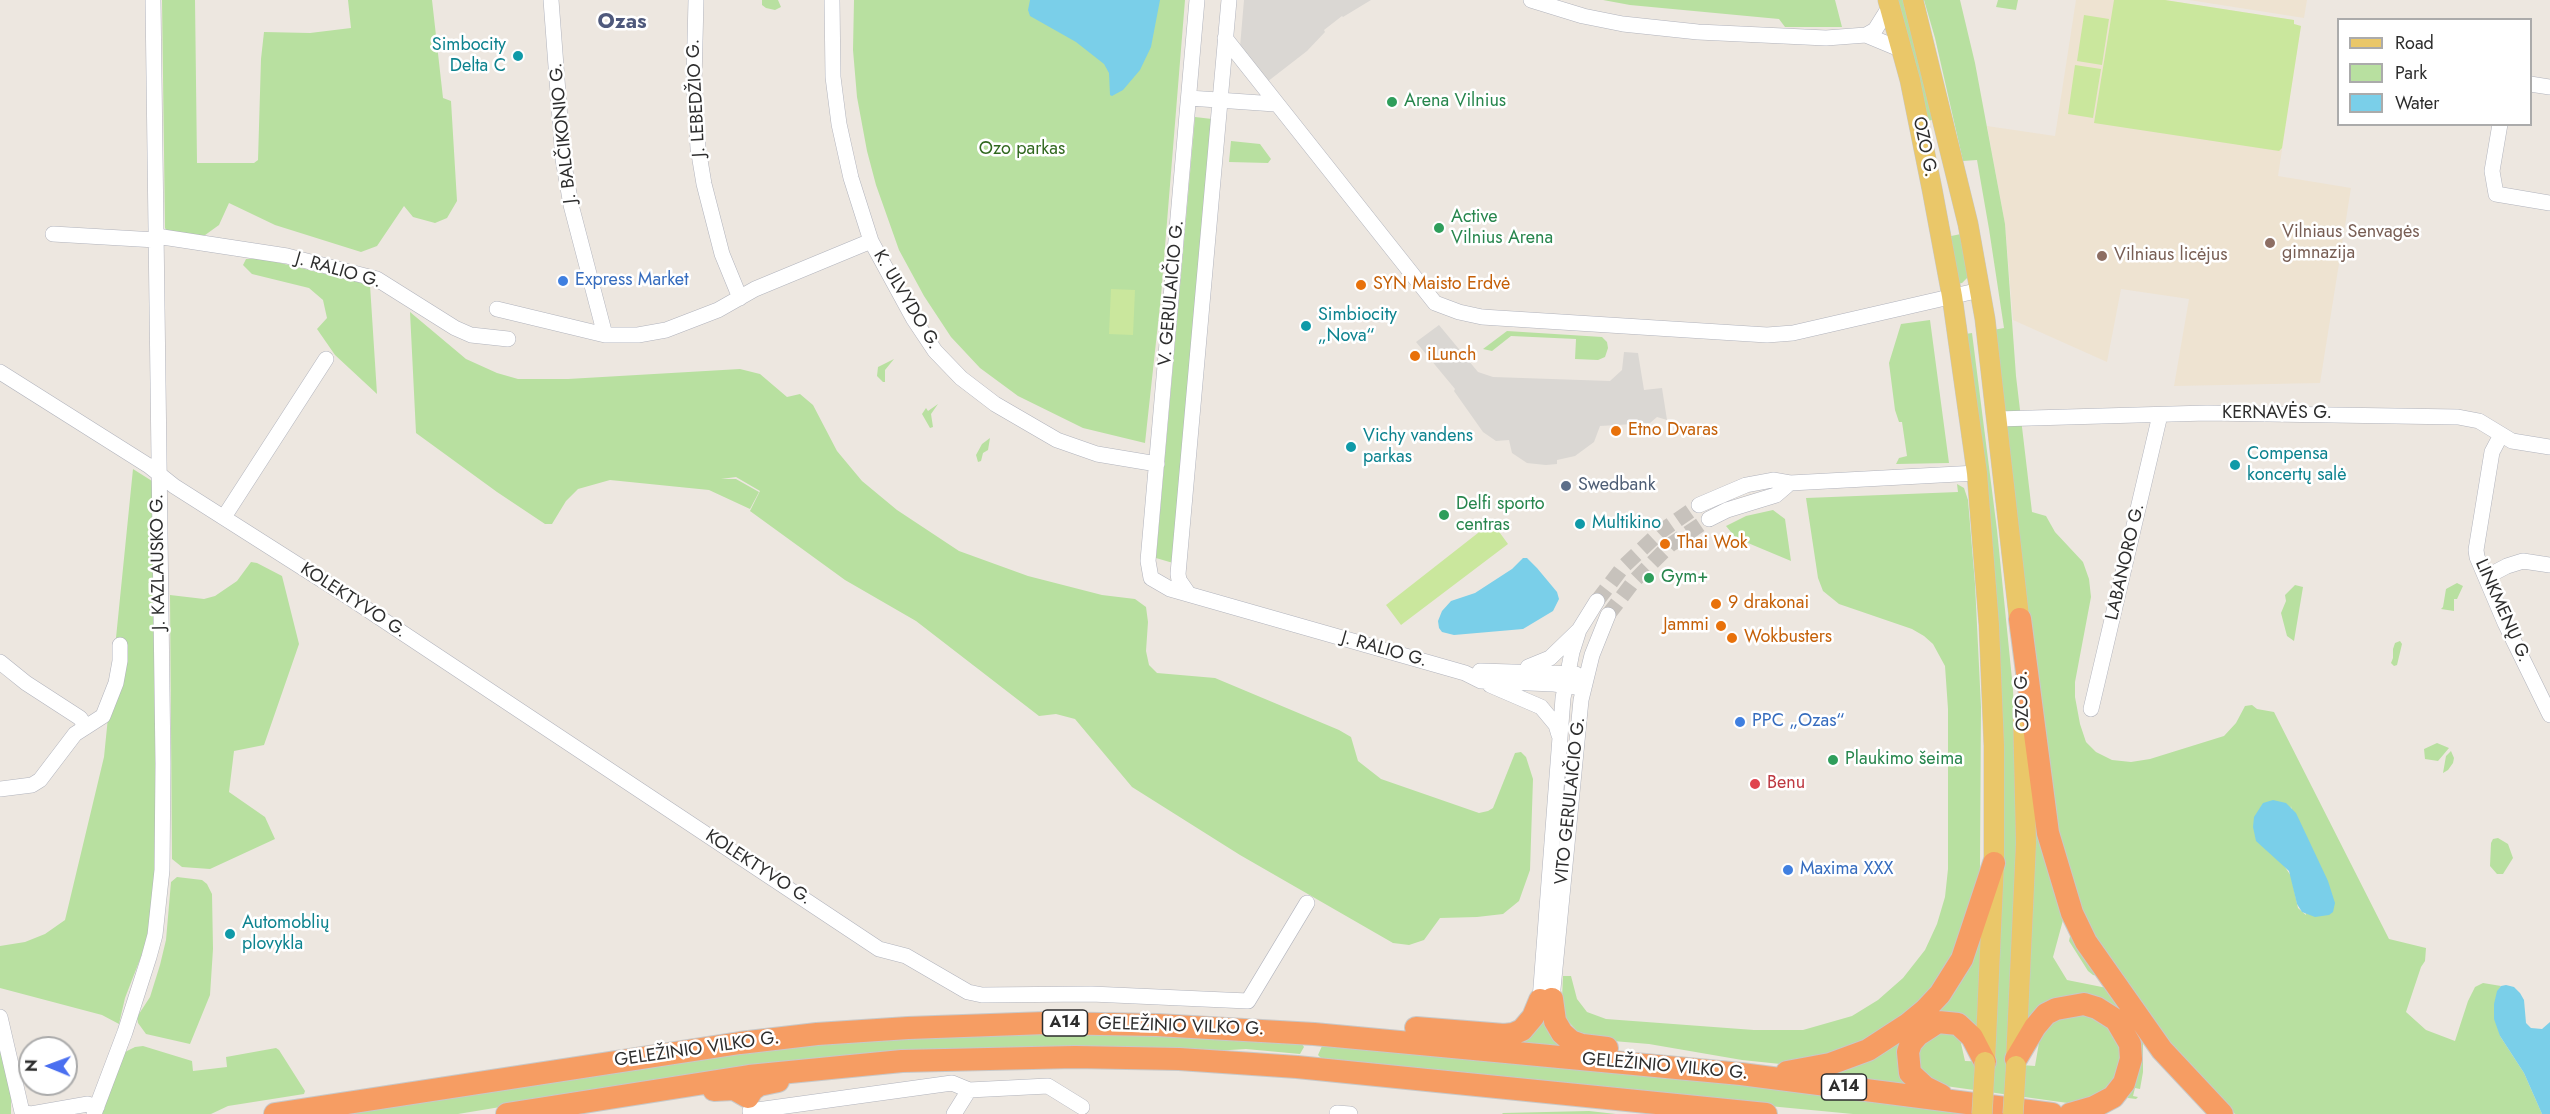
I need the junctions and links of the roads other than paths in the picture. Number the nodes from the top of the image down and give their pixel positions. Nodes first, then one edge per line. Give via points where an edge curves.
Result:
1 (153, 0) edge
2 (551, 0) edge
3 (696, 0) edge
4 (832, 0) edge
5 (1197, 0) edge
6 (1229, 0) edge
7 (1532, 0) edge
8 (1913, 0) edge
9 (1889, 3) edge
10 (1866, 35) junction
11 (1225, 38) junction
12 (1902, 50) junction
13 (2532, 84) edge
14 (2550, 87) edge
15 (1189, 98) junction
16 (1220, 100) junction
17 (1275, 104) junction
18 (2500, 126) edge
19 (2550, 203) edge
20 (53, 234) dead end
21 (156, 238) junction
22 (872, 241) junction
23 (1980, 290) junction
24 (1952, 296) junction
25 (740, 298) junction
26 (497, 309) dead end
27 (605, 335) junction
28 (508, 339) dead end
29 (326, 359) dead end
30 (0, 372) edge
31 (2160, 415) junction
32 (1997, 419) junction
33 (2501, 435) junction
34 (2550, 447) edge
35 (1157, 464) junction
36 (158, 473) junction
37 (1977, 474) junction
38 (1790, 483) junction
39 (1699, 505) tunnel mouth
40 (224, 517) junction
41 (1709, 519) tunnel mouth
42 (2550, 565) edge
43 (1178, 574) junction
44 (2486, 577) junction
45 (1156, 583) junction
46 (1188, 593) junction
47 (1597, 601) tunnel mouth
48 (1608, 615) tunnel mouth
49 (2020, 619) junction
50 (1579, 630) junction
51 (120, 645) dead end
52 (0, 662) edge
53 (1514, 671) junction
54 (1465, 673) junction
55 (1566, 679) junction
56 (1481, 681) junction
57 (1585, 682) junction
58 (2091, 709) dead end
59 (2550, 715) edge
60 (86, 727) junction
61 (1560, 738) junction
62 (0, 789) edge
63 (1994, 863) junction
64 (1307, 903) dead end
65 (1546, 999) junction
66 (0, 1017) edge
67 (1309, 1034) junction
68 (1985, 1062) junction
69 (2016, 1062) junction
70 (1298, 1067) junction
71 (831, 1068) junction
72 (1731, 1073) junction
73 (657, 1090) junction
74 (969, 1090) junction
75 (1577, 1094) junction
76 (1948, 1099) junction
77 (750, 1107) edge
78 (1082, 1107) dead end
79 (96, 1111) edge
80 (275, 1114) edge
81 (507, 1114) edge
82 (954, 1114) edge
83 (1646, 1114) edge
84 (1766, 1114) edge
85 (1982, 1114) edge
86 (2013, 1114) edge
87 (2052, 1114) edge
88 (2070, 1114) edge
89 (2222, 1114) edge

1 - 21 street, J. KAZLAUSKO G.
2 - 27 street, J. BALČIKONIO G. via 563,159
3 - 25 street, J. LEBEDŽIO G. via 694,82 698,148 722,254
4 - 22 street, K. ULVYDO G. via 831,44 839,124 851,178
5 - 15 street, V. GERULAIČIO G.
6 - 11 street, V. GERULAIČIO G.
7 - 10 street via 1583,16 1698,32 1807,37
8 - 23 main road, OZO G. via 1968,224
9 - 10 street via 1875,30
9 - 12 main road, OZO G.
10 - 12 street
11 - 16 street, V. GERULAIČIO G.
11 - 17 street
12 - 24 main road, OZO G.
13 - 14 street
15 - 16 street
15 - 35 street, V. GERULAIČIO G.
16 - 17 street
16 - 43 street, V. GERULAIČIO G.
17 - 24 street via 1435,303 1459,312 1482,317 1767,335 1793,333
18 - 19 street via 2492,171 2496,194
20 - 21 street, J. RALIO G.
21 - 28 street, J. RALIO G. via 287,256 377,279 455,328 471,335
21 - 36 street, J. KAZLAUSKO G.
22 - 25 street
22 - 35 street, K. ULVYDO G. via 913,318 935,351 961,378 1022,422 1065,443 1097,454
23 - 24 street
23 - 32 main road, OZO G.
24 - 37 main road, OZO G.
25 - 27 street via 666,330
26 - 27 street
29 - 40 street
30 - 36 street, KOLEKTYVO G.
31 - 32 street, KERNAVĖS G.
31 - 33 street, KERNAVĖS G. via 2458,417 2479,421
31 - 58 street, LABANORO G.
32 - 49 main road, OZO G.
33 - 34 street, KERNAVĖS G. via 2512,441
33 - 44 street, LINKMENŲ G. via 2492,452 2476,550
35 - 45 street, V. GERULAIČIO G. via 1148,561
36 - 40 street, KOLEKTYVO G.
36 - 79 street, J. KAZLAUSKO G. via 161,891 155,935 139,991
37 - 38 street
37 - 63 main road, OZO G. via 1990,636
38 - 39 street via 1773,480 1746,485
38 - 41 street via 1776,495
40 - 64 street, KOLEKTYVO G. via 879,949 906,956 968,992 1248,1001
42 - 44 street via 2523,561
43 - 45 street
43 - 46 street
44 - 59 street, LINKMENŲ G.
45 - 46 street
46 - 54 street, J. RALIO G.
47 - 50 street
48 - 57 street, VITO GERULAIČIO G.
49 - 69 main road, OZO G. via 2026,843
49 - 89 highway via 2048,833 2072,913 2086,942 2162,1050
50 - 53 street via 1550,658
50 - 55 street, VITO GERULAIČIO G.
51 - 60 street via 116,683 108,708 97,722
52 - 60 street via 80,718
53 - 54 street
53 - 55 street
54 - 56 street, J. RALIO G.
55 - 56 street, J. RALIO G.
55 - 57 street, J. RALIO G.
55 - 61 street, VITO GERULAIČIO G.
56 - 61 street via 1540,707 1556,725
57 - 65 street, VITO GERULAIČIO G.
60 - 62 street via 75,734 40,780 32,785
61 - 65 street, VITO GERULAIČIO G.
63 - 68 main road, OZO G.
63 - 72 highway via 1962,959 1925,1010 1887,1039 1850,1058 1797,1072
65 - 67 highway via 1522,1030 1504,1035 1403,1027
65 - 72 highway via 1555,1021 1570,1041 1658,1053
66 - 79 street via 22,1112 31,1114 88,1104
67 - 70 highway via 1313,1051 1306,1063
67 - 72 highway, GELEŽINIO VILKO G. / A14
67 - 80 highway, GELEŽINIO VILKO G. / A14 via 1046,1023 817,1034
68 - 76 highway via 1972,1037 1958,1024 1938,1022 1918,1035 1908,1052 1910,1073 1925,1087
68 - 85 main road, OZO G., bridge
69 - 86 main road, OZO G., bridge
69 - 88 highway via 2035,1027 2056,1009 2084,1004 2116,1020 2130,1044 2131,1059 2124,1083 2112,1097
70 - 71 highway, GELEŽINIO VILKO G. / A14 via 1075,1057 902,1061
70 - 75 highway, GELEŽINIO VILKO G. / A14
71 - 73 highway, GELEŽINIO VILKO G. / A14
71 - 77 highway via 804,1078 759,1085 752,1090
72 - 76 highway, GELEŽINIO VILKO G. / A14
73 - 77 highway via 687,1094 734,1089
73 - 81 highway, GELEŽINIO VILKO G. / A14
74 - 77 street via 952,1083
74 - 78 street via 1048,1086
74 - 82 street
75 - 83 highway
75 - 84 highway, GELEŽINIO VILKO G. / A14
76 - 87 highway, GELEŽINIO VILKO G. / A14

